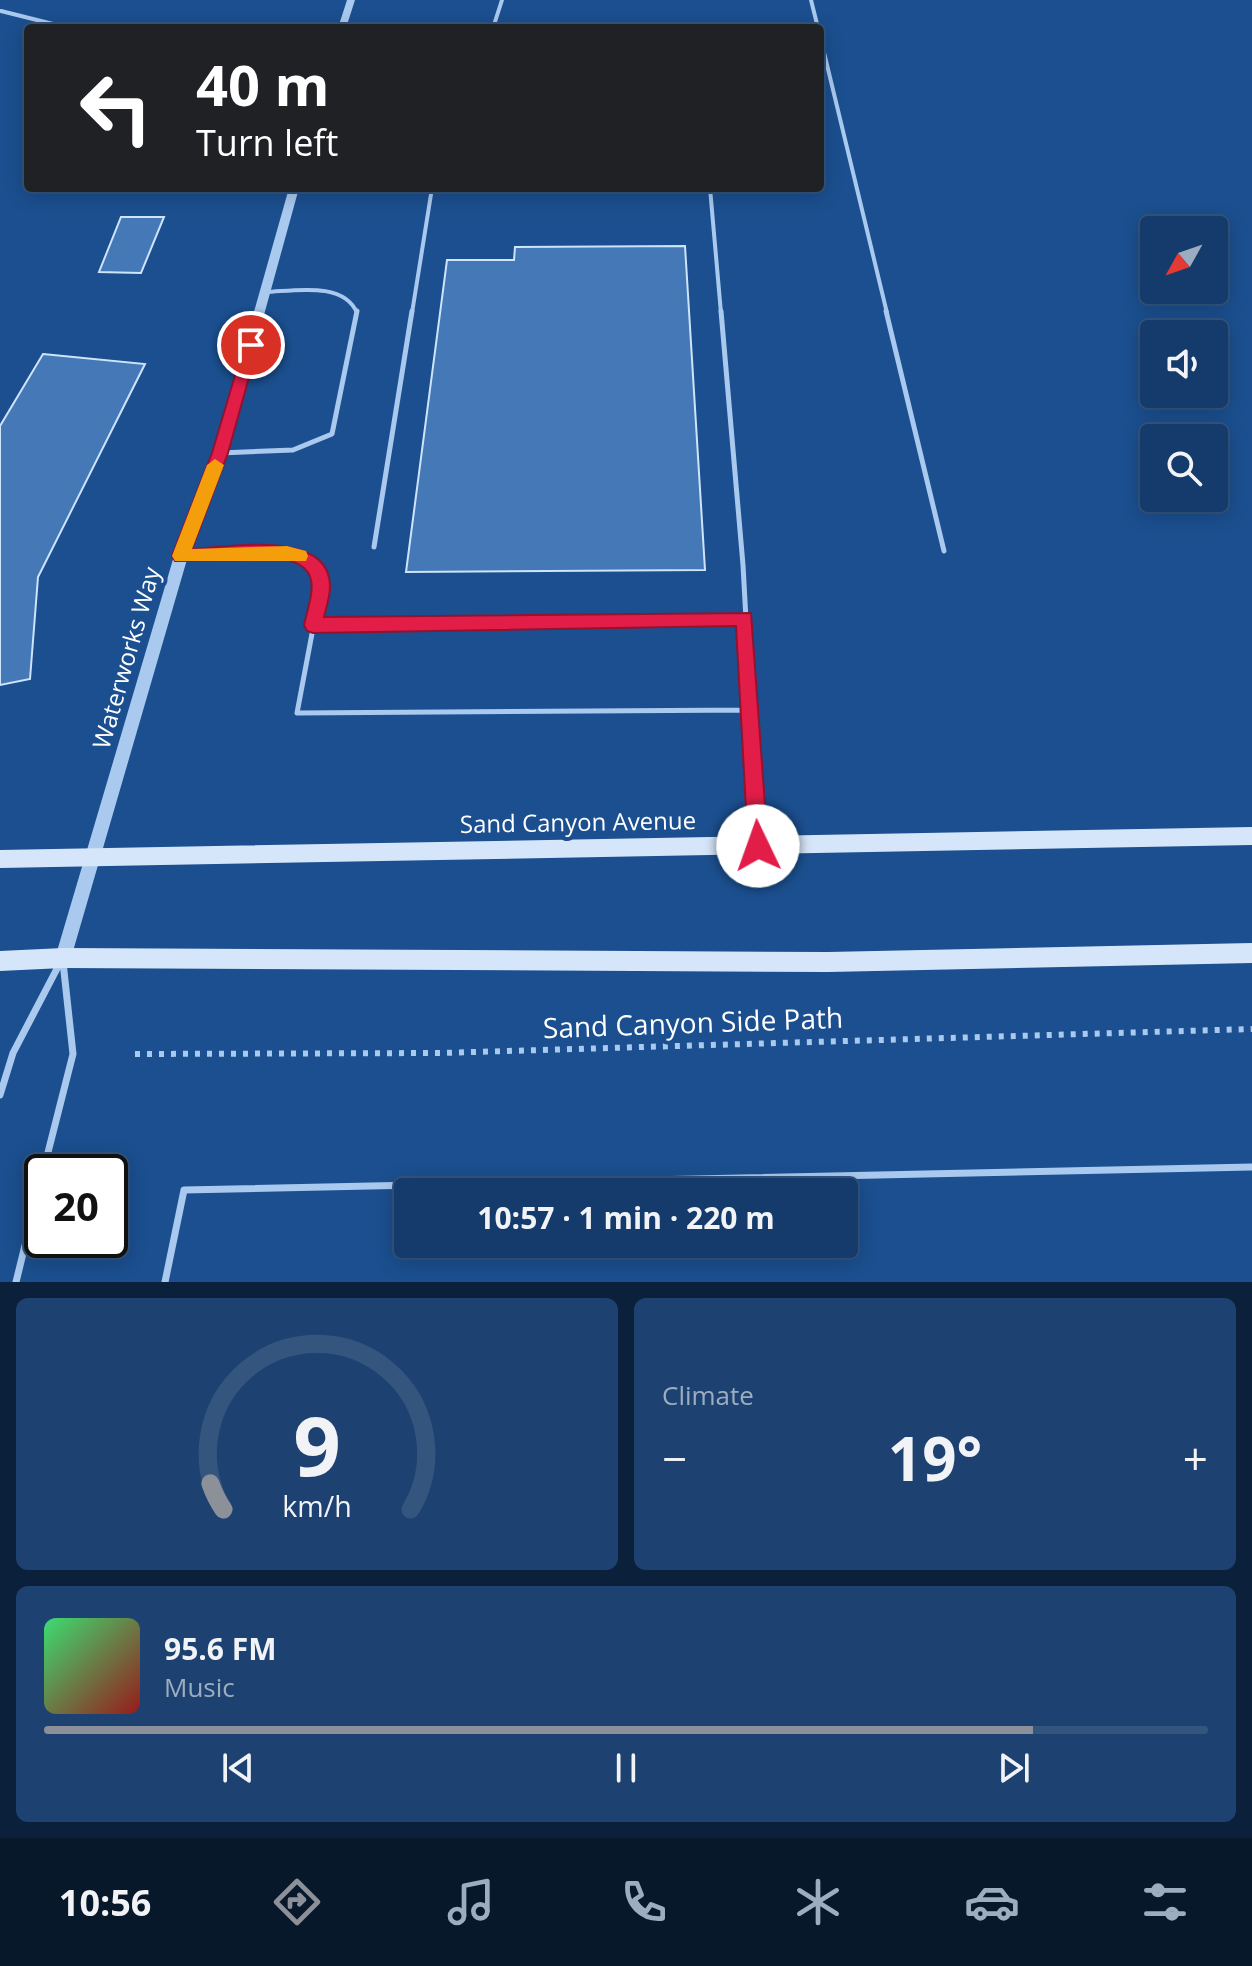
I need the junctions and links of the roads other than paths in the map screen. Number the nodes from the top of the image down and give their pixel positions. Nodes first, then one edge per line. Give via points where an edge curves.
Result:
1 (351, 0) edge
2 (502, 0) edge
3 (811, 0) edge
4 (1, 11) edge
5 (53, 24) edge
6 (343, 24) edge
7 (494, 24) edge
8 (817, 24) edge
9 (824, 53) edge
10 (293, 192) edge
11 (431, 192) edge
12 (710, 192) edge
13 (266, 292) junction
14 (220, 453) junction
15 (374, 547) dead end
16 (944, 551) dead end
17 (181, 556) junction
18 (744, 618) junction
19 (313, 625) junction
20 (750, 710) junction
21 (1252, 836) edge
22 (758, 846) junction
23 (0, 859) edge
24 (93, 859) junction
25 (1252, 953) edge
26 (63, 958) junction
27 (0, 961) edge
28 (0, 1095) edge
29 (48, 1154) edge
30 (1252, 1167) edge
31 (24, 1250) edge
32 (16, 1282) edge
33 (165, 1282) edge

1 - 6 street
2 - 7 lane
3 - 8 lane
4 - 5 lane
9 - 16 lane
10 - 13 street, Waterworks Way
11 - 15 lane
12 - 18 lane
13 - 14 street, Waterworks Way
13 - 14 lane via 336,292 350,299 357,311 332,434 301,449
14 - 17 street, Waterworks Way
17 - 19 lane via 304,557 316,567 321,586
17 - 24 street, Waterworks Way
18 - 19 lane
18 - 20 lane
19 - 20 lane via 297,713
20 - 22 lane
21 - 22 main road, Sand Canyon Avenue
22 - 24 main road, Sand Canyon Avenue
23 - 24 main road, Sand Canyon Avenue
24 - 26 street, Waterworks Way
25 - 26 main road via 828,962
26 - 27 main road
26 - 28 lane via 13,1053
26 - 29 lane via 73,1054
30 - 33 lane via 184,1190
31 - 32 lane

